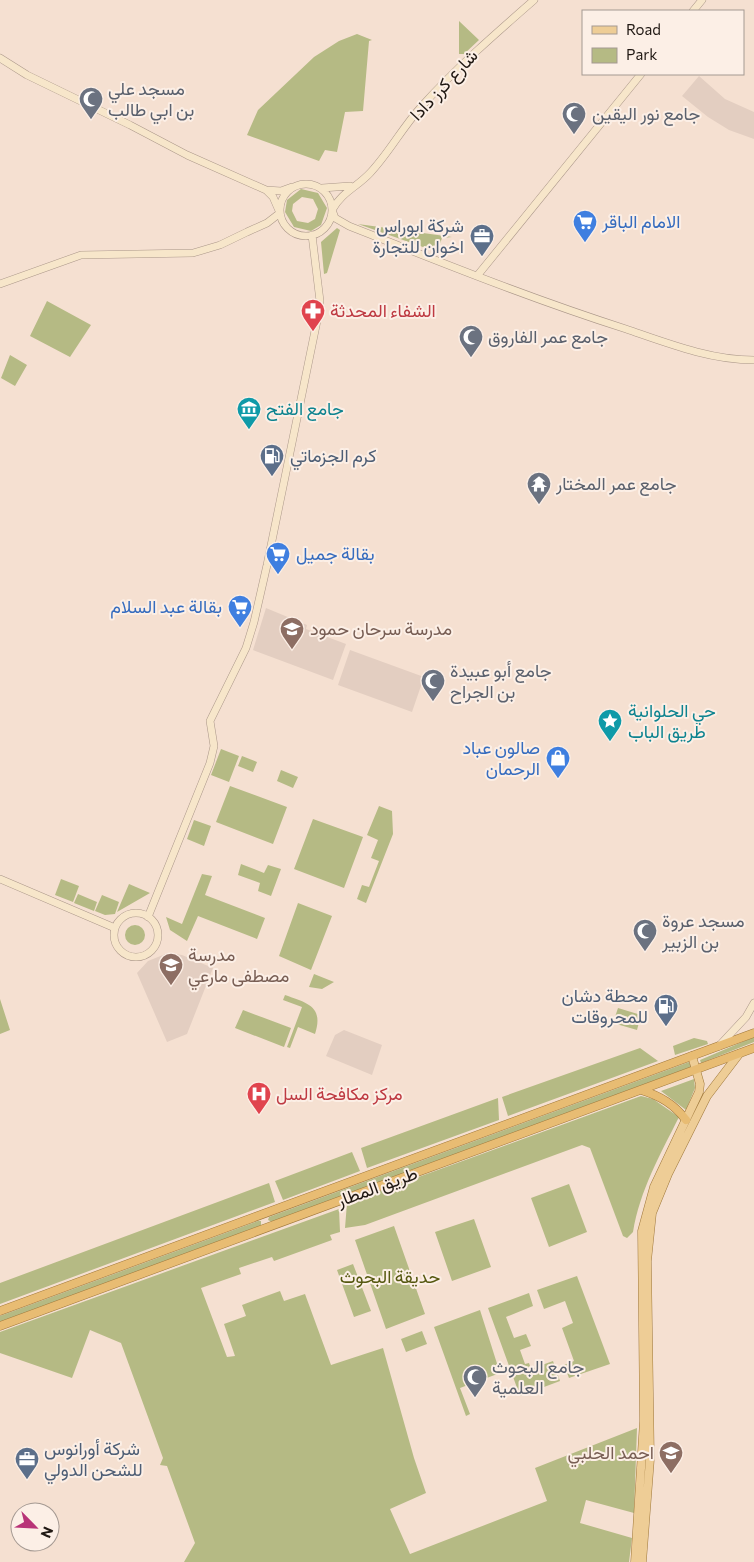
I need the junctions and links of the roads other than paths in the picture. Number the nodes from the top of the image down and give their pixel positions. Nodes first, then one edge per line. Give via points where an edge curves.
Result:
1 (534, 0) edge
2 (702, 0) edge
3 (694, 10) edge
4 (0, 58) edge
5 (640, 75) edge
6 (363, 178) junction
7 (292, 187) junction
8 (322, 188) junction
9 (266, 190) junction
10 (332, 210) junction
11 (280, 213) junction
12 (267, 223) junction
13 (342, 224) junction
14 (285, 226) junction
15 (326, 227) junction
16 (312, 235) junction
17 (477, 276) junction
18 (0, 284) edge
19 (754, 360) edge
20 (0, 879) edge
21 (148, 917) junction
22 (115, 928) junction
23 (754, 1002) edge
24 (754, 1032) edge
25 (719, 1046) junction
26 (754, 1048) edge
27 (739, 1054) junction
28 (692, 1056) junction
29 (696, 1070) junction
30 (641, 1090) junction
31 (699, 1092) junction
32 (707, 1096) junction
33 (686, 1120) junction
34 (0, 1311) edge
35 (0, 1326) edge
36 (635, 1562) edge
37 (642, 1562) edge

1 - 6 main road, شارع كرز دادا via 484,43 421,107
2 - 3 main road
4 - 9 main road via 27,75 187,155
5 - 17 main road
6 - 8 main road via 346,188
6 - 10 main road via 344,193
7 - 8 main road via 303,183
7 - 9 main road via 281,191
7 - 11 main road via 282,198
8 - 10 main road via 330,198
9 - 11 main road
10 - 13 main road
10 - 15 main road
11 - 12 main road
11 - 14 main road
12 - 14 main road
12 - 18 main road via 220,245 192,253 81,255
13 - 15 main road
13 - 17 main road
14 - 16 main road via 298,235
15 - 16 main road
16 - 21 main road via 320,301 268,565 246,648 210,721 214,746 210,763
17 - 19 main road via 595,321 682,348 718,357
20 - 22 main road
21 - 22 main road via 129,914
21 - 22 main road via 156,927 157,940 144,956 123,954 114,942
23 - 25 main road
24 - 25 highway, طريق المطار
25 - 28 highway, طريق المطار
26 - 27 highway, طريق المطار
27 - 29 highway, طريق المطار
27 - 32 main road
28 - 29 main road
28 - 34 highway, طريق المطار
29 - 30 highway, طريق المطار
29 - 31 main road
30 - 33 highway via 677,1107
30 - 35 highway, طريق المطار
31 - 32 main road
31 - 33 main road
32 - 37 main road via 668,1174 652,1213 649,1232 651,1437
33 - 36 main road via 654,1187 642,1231 644,1421

